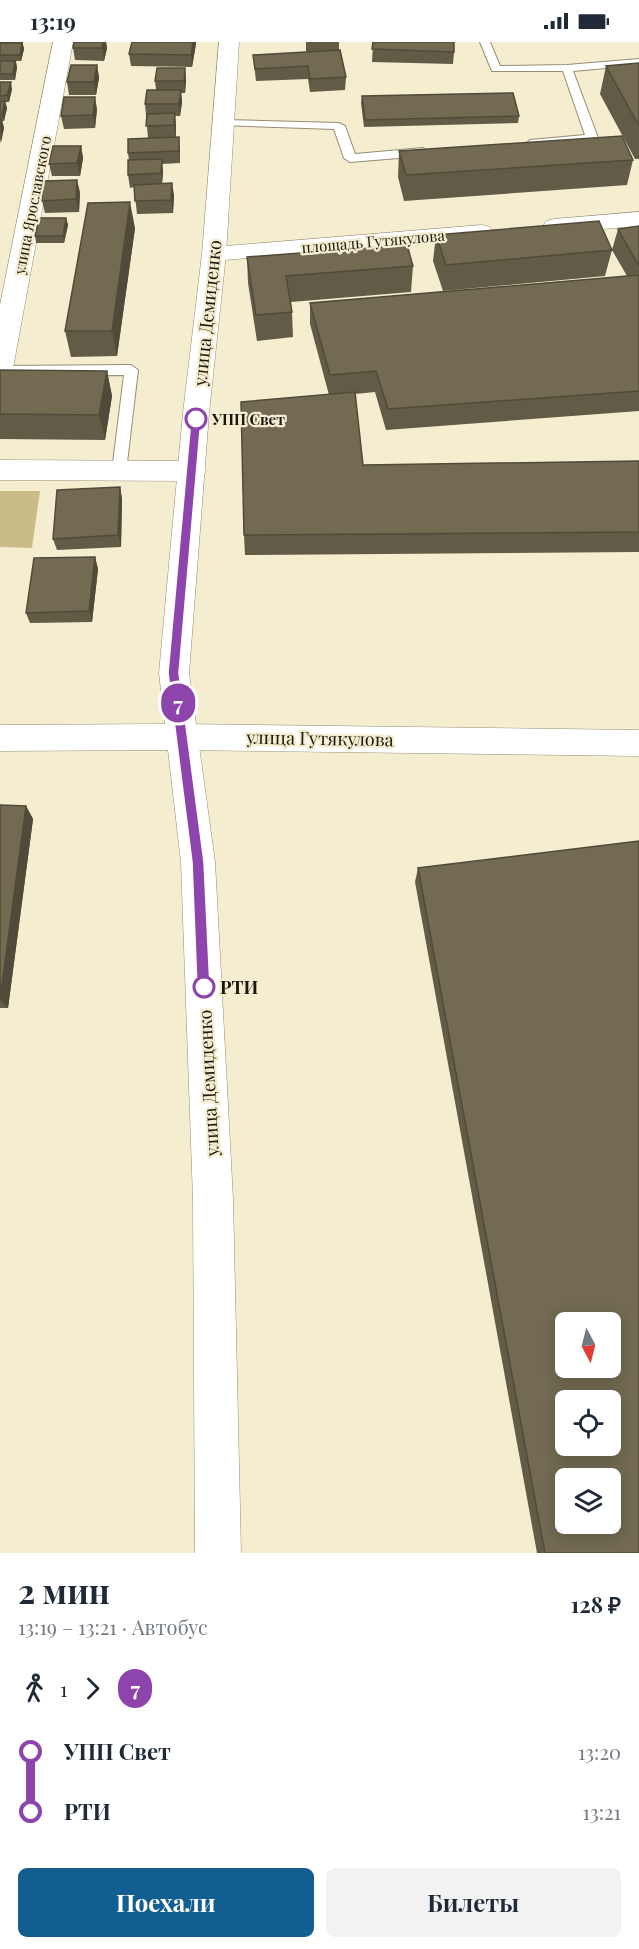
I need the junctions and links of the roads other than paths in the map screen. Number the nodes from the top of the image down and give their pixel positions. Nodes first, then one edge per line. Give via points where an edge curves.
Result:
1 (63, 42) edge
2 (229, 42) edge
3 (485, 42) edge
4 (639, 62) edge
5 (567, 68) junction
6 (225, 123) junction
7 (523, 143) edge
8 (431, 151) edge
9 (639, 219) edge
10 (533, 227) edge
11 (509, 230) edge
12 (214, 254) junction
13 (0, 370) edge
14 (0, 470) edge
15 (118, 471) junction
16 (192, 471) junction
17 (183, 737) junction
18 (0, 738) edge
19 (639, 743) edge
20 (218, 1553) edge

1 - 13 main road, улица Ярославского
2 - 6 main road, улица Демиденко
3 - 5 lane via 496,69
4 - 5 lane
5 - 7 lane via 592,138
6 - 8 lane via 339,126 350,158
6 - 12 main road, улица Демиденко
9 - 10 main road
11 - 12 main road, площадь Гутякулова
12 - 16 main road, улица Демиденко
13 - 15 lane via 130,370
14 - 15 main road
15 - 16 main road
16 - 17 main road, улица Демиденко via 174,673
17 - 18 main road, улица Гутякулова
17 - 19 main road, улица Гутякулова
17 - 20 main road, улица Демиденко via 198,862 213,1187

